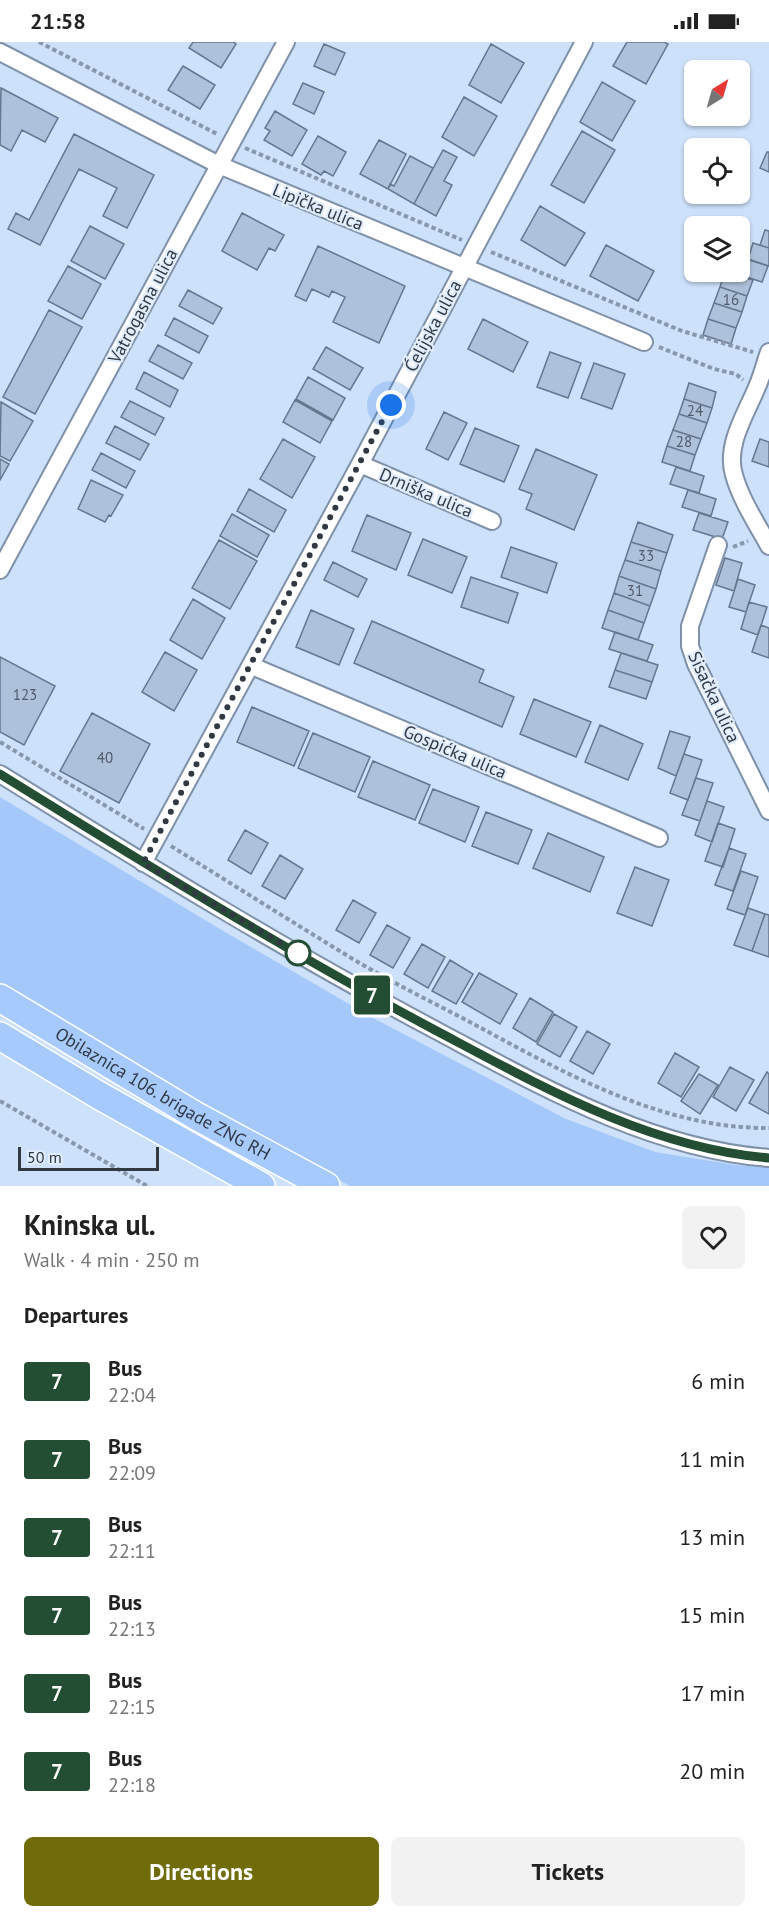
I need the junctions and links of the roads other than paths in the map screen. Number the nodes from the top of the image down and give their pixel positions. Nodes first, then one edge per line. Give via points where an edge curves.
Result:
1 (286, 42) edge
2 (584, 42) edge
3 (0, 52) edge
4 (219, 165) junction
5 (464, 267) junction
6 (644, 342) road end
7 (764, 354) edge
8 (360, 464) junction
9 (492, 521) dead end
10 (718, 545) dead end
11 (769, 546) edge
12 (0, 570) edge
13 (252, 666) junction
14 (0, 774) edge
15 (769, 811) edge
16 (659, 838) dead end
17 (143, 863) junction
18 (0, 998) edge
19 (0, 1036) edge
20 (769, 1158) edge
21 (261, 1186) edge
22 (326, 1186) edge

1 - 4 street, Vatrogasna ulica
2 - 5 street, Ćelijska ulica
3 - 4 street, Lipička ulica
4 - 5 street, Lipička ulica
4 - 12 street, Vatrogasna ulica
5 - 6 street, Lipička ulica
5 - 8 street, Ćelijska ulica
7 - 11 street via 732,450 732,462 742,495
8 - 9 street, Drniška ulica
8 - 13 street, Ćelijska ulica
10 - 15 street, Sisačka ulica via 690,626 690,645
13 - 16 street, Gospićka ulica
13 - 17 street, Ćelijska ulica
14 - 17 street
17 - 20 street via 396,1009 524,1077 650,1132 735,1155
18 - 22 highway, Obilaznica 106. brigade ZNG RH via 198,1117
19 - 21 highway, Obilaznica 106. brigade ZNG RH

